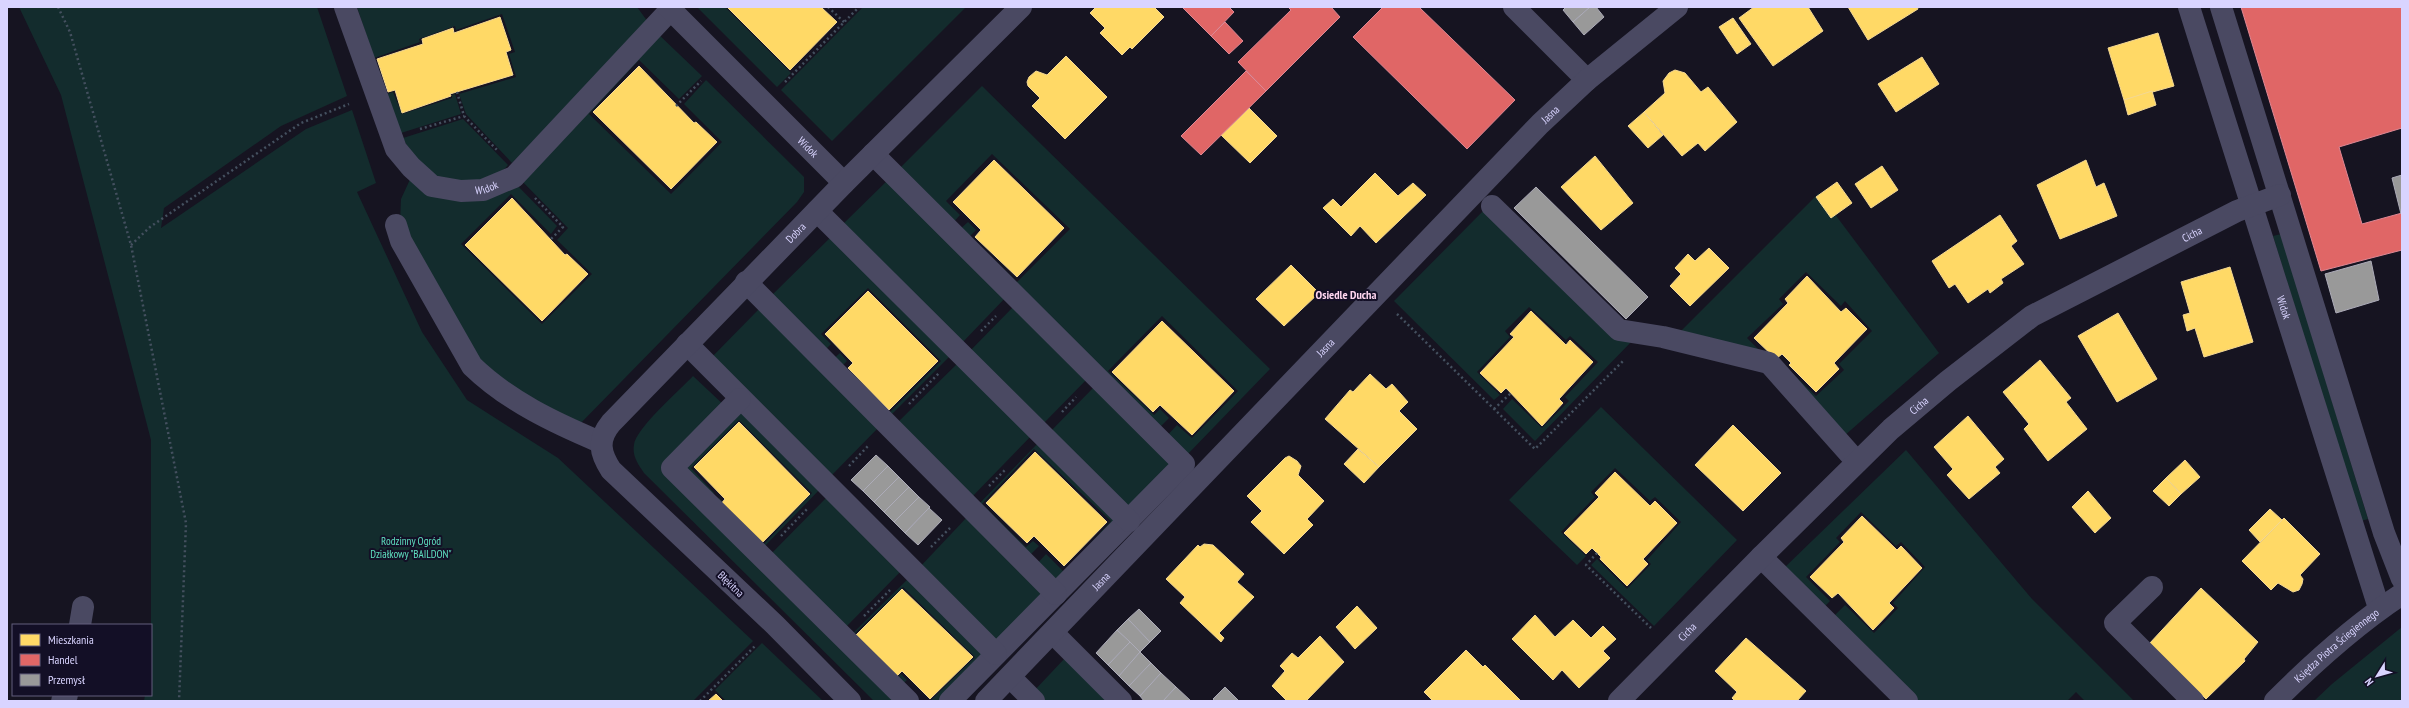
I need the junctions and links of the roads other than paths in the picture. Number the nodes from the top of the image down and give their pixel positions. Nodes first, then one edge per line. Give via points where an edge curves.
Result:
1 (345, 7) edge
2 (1021, 7) edge
3 (1514, 7) edge
4 (1677, 7) edge
5 (2189, 7) edge
6 (2221, 7) edge
7 (670, 8) edge
8 (1587, 80) junction
9 (873, 154) junction
10 (844, 183) junction
11 (2280, 196) junction
12 (1492, 206) dead end
13 (2250, 206) junction
14 (817, 211) junction
15 (396, 225) dead end
16 (746, 282) junction
17 (687, 344) junction
18 (740, 399) junction
19 (600, 442) junction
20 (1857, 462) junction
21 (1129, 520) junction
22 (1760, 557) junction
23 (2402, 579) edge
24 (2152, 587) dead end
25 (1056, 594) junction
26 (2402, 594) edge
27 (2380, 608) junction
28 (1053, 633) junction
29 (996, 654) junction
30 (1010, 677) junction
31 (850, 701) edge
32 (908, 701) edge
33 (950, 701) edge
34 (986, 701) edge
35 (1034, 701) edge
36 (1121, 701) edge
37 (1619, 701) edge
38 (1906, 701) edge
39 (2193, 701) edge
40 (2275, 701) edge

1 - 7 street, Widok via 396,149 432,186 461,191 483,190 514,177
2 - 9 street, Dobra
3 - 8 street
4 - 8 street, Jasna
5 - 13 street, Widok
6 - 11 street
7 - 10 street, Widok
8 - 28 street, Jasna via 1540,124 1375,293
9 - 10 street, Dobra
9 - 21 street via 1184,464
10 - 14 street, Dobra
11 - 13 street, Cicha
11 - 23 street via 2384,533
12 - 20 street via 1619,330 1769,363
13 - 20 street, Cicha via 2032,316 1948,381 1891,429
13 - 27 street, Widok
14 - 16 street, Dobra
14 - 21 street
15 - 19 street via 401,241 472,366 514,400
16 - 17 street, Dobra
16 - 25 street
17 - 18 street
17 - 19 street, Dobra via 611,423 604,431
18 - 29 street
18 - 32 street via 672,468
19 - 31 street, Błękitna via 601,451 611,470
20 - 22 street, Cicha
21 - 25 street
22 - 37 street, Cicha
22 - 38 street
24 - 39 street via 2115,623
25 - 29 street
26 - 27 street, Księdza Piotra Ściegiennego
27 - 40 street, Księdza Piotra Ściegiennego via 2331,647
28 - 30 street, Jasna
28 - 36 street
29 - 33 street
30 - 34 street, Jasna
30 - 35 street

